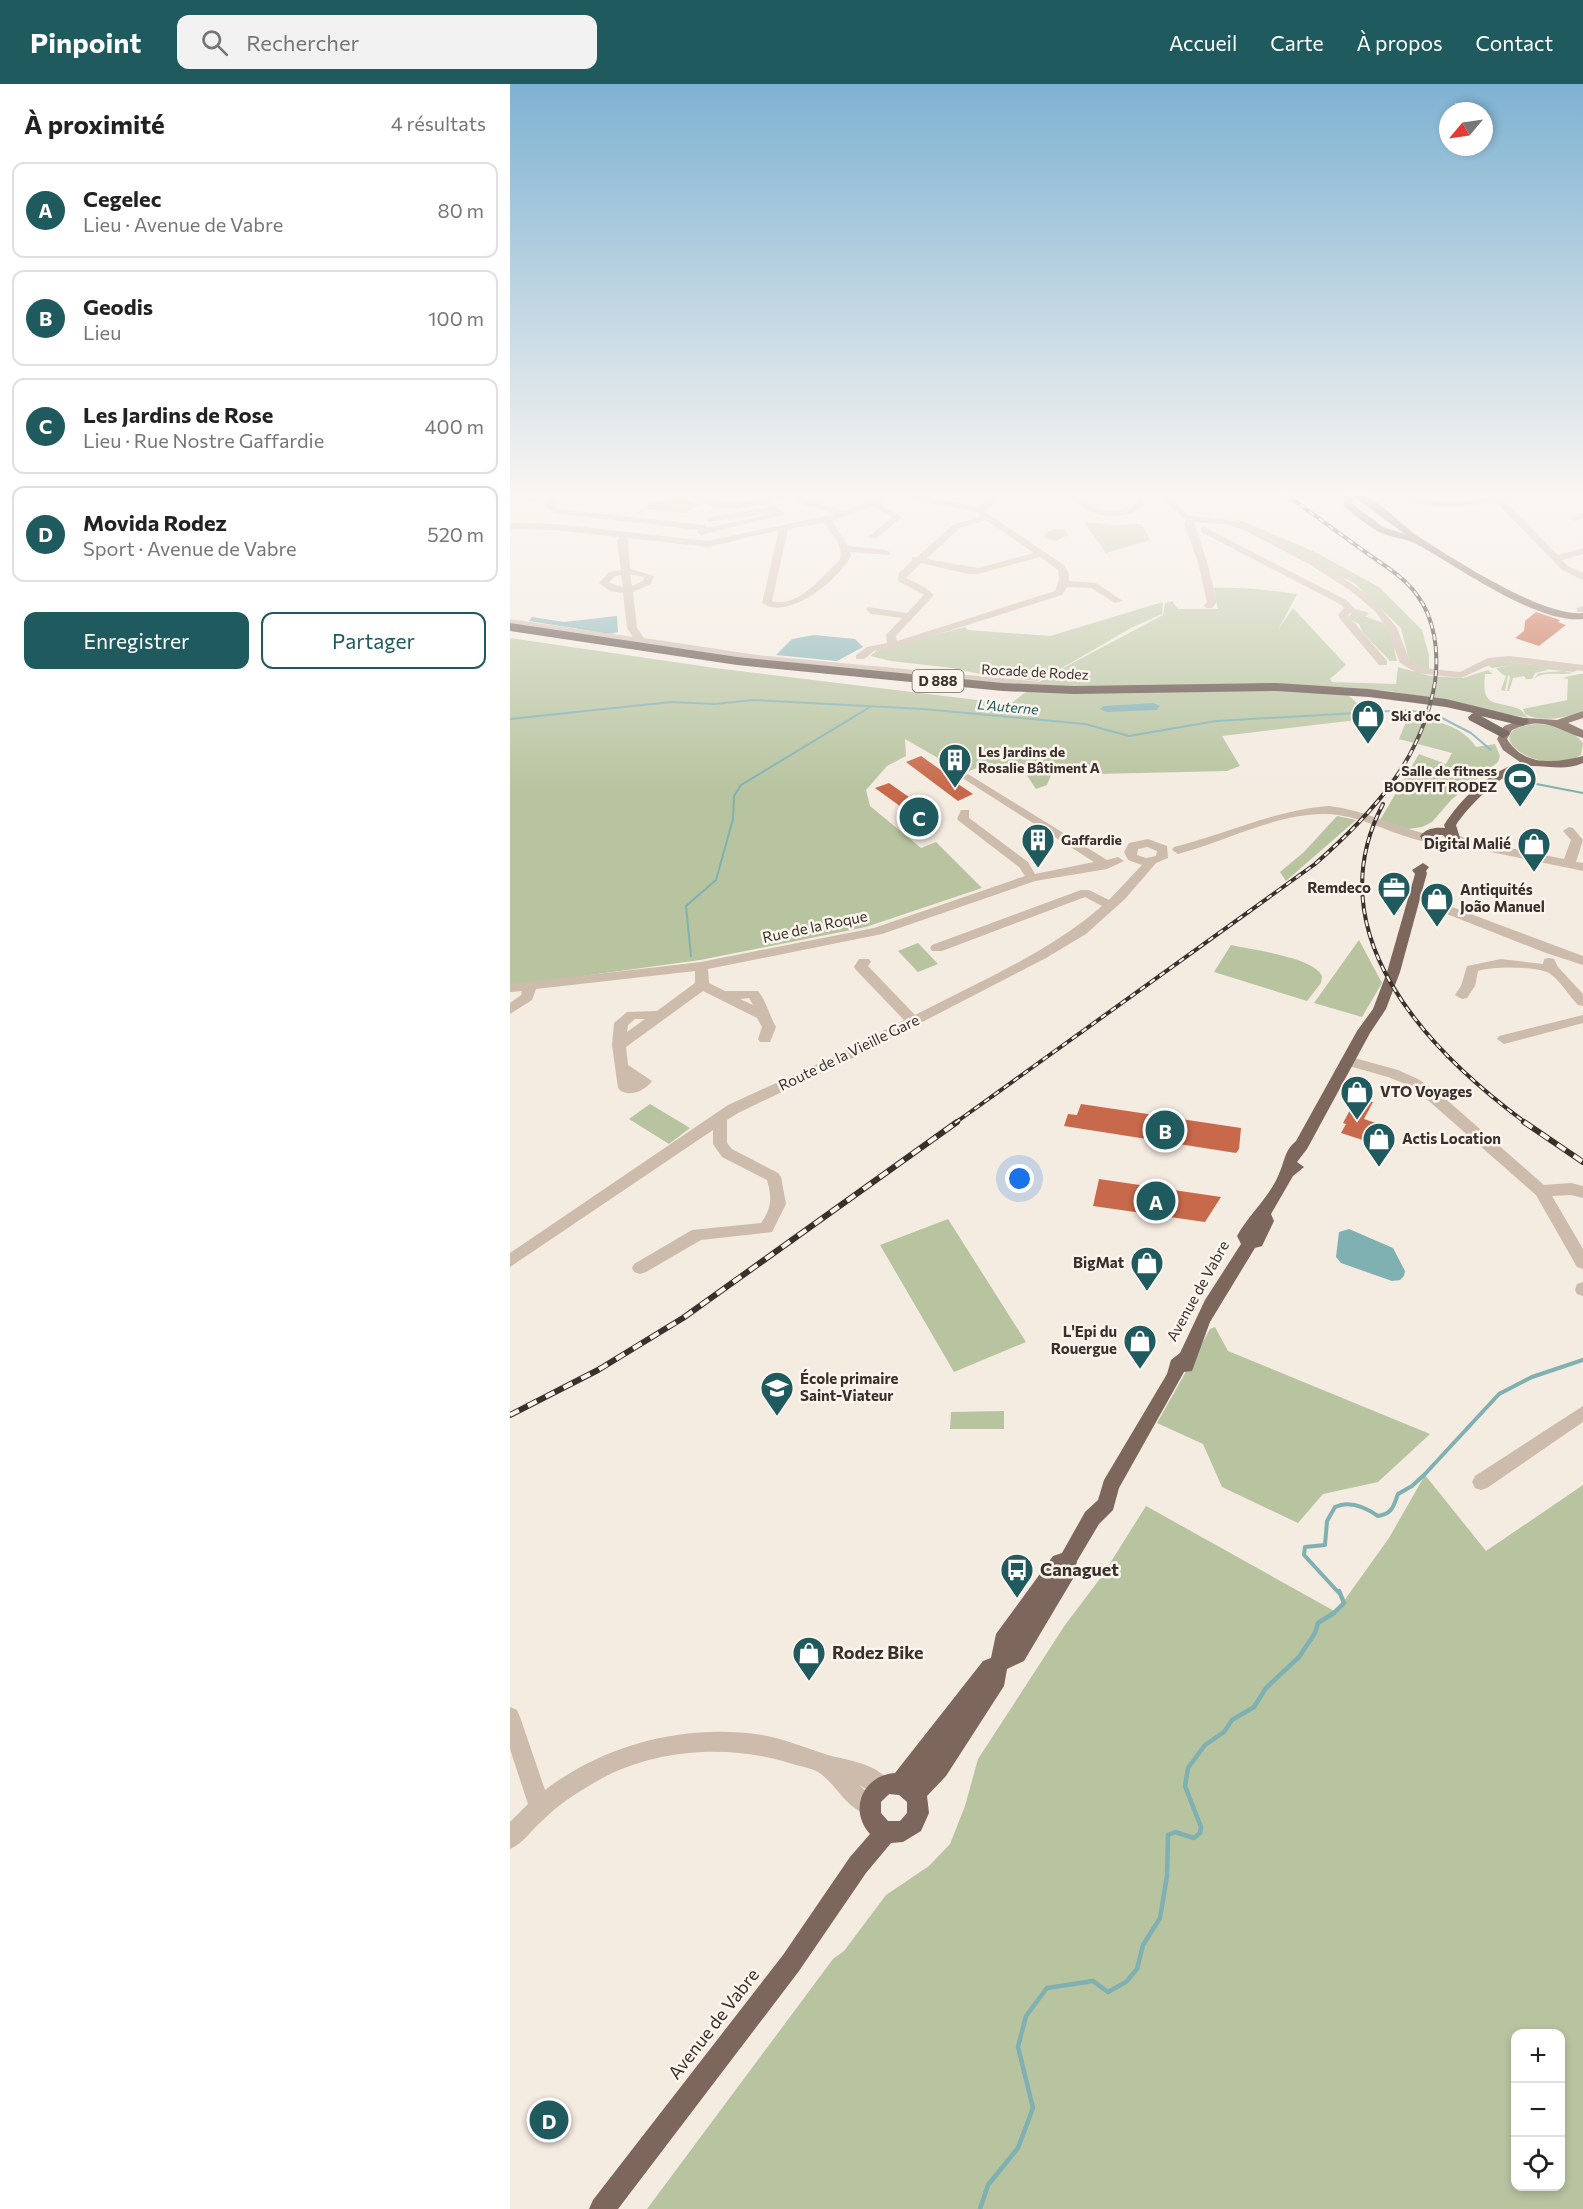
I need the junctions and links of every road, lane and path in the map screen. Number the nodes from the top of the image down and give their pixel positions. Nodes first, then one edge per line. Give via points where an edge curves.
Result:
1 (628, 591) edge
2 (768, 591) edge
3 (809, 591) edge
4 (926, 591) edge
5 (1060, 591) edge
6 (1103, 591) edge
7 (1210, 591) edge
8 (1323, 591) edge
9 (1350, 591) edge
10 (1505, 591) edge
11 (1118, 601) dead end
12 (1209, 606) dead end
13 (1349, 608) junction
14 (871, 609) dead end
15 (1374, 613) junction
16 (1578, 614) edge
17 (910, 616) junction
18 (510, 622) edge
19 (510, 627) edge
20 (632, 628) junction
21 (510, 632) edge
22 (610, 637) junction
23 (641, 642) junction
24 (892, 645) junction
25 (861, 657) junction
26 (1383, 663) dead end
27 (842, 667) junction
28 (1583, 668) edge
29 (872, 670) junction
30 (1048, 686) joint
31 (1224, 688) junction
32 (1583, 714) edge
33 (1524, 722) junction
34 (1558, 723) junction
35 (1583, 723) edge
36 (1583, 733) edge
37 (1503, 734) junction
38 (1510, 752) junction
39 (1583, 759) edge
40 (1532, 762) junction
41 (1555, 765) junction
42 (1583, 770) edge
43 (968, 777) dead end
44 (965, 812) dead end
45 (1569, 831) dead end
46 (1442, 840) junction
47 (1162, 851) junction
48 (1140, 861) junction
49 (1112, 863) junction
50 (1569, 864) junction
51 (1583, 867) edge
52 (1032, 878) junction
53 (1413, 899) junction
54 (1111, 905) junction
55 (938, 948) dead end
56 (1546, 951) junction
57 (1583, 961) edge
58 (864, 962) dead end
59 (701, 966) junction
60 (1552, 969) junction
61 (702, 985) junction
62 (530, 987) junction
63 (510, 988) edge
64 (1462, 995) dead end
65 (1583, 1002) edge
66 (510, 1010) edge
67 (1583, 1019) edge
68 (913, 1021) junction
69 (765, 1039) dead end
70 (1504, 1039) dead end
71 (1349, 1057) junction
72 (621, 1067) junction
73 (720, 1117) junction
74 (1541, 1191) junction
75 (1583, 1192) edge
76 (510, 1261) edge
77 (1583, 1263) edge
78 (640, 1268) dead end
79 (1583, 1413) edge
80 (1481, 1482) dead end
81 (510, 1717) edge
82 (828, 1766) junction
83 (899, 1788) junction
84 (540, 1808) junction
85 (876, 1820) junction
86 (510, 1838) edge
87 (602, 2209) edge

1 - 20 street
2 - 3 street via 767,603 772,606 795,603
4 - 17 street via 929,595
5 - 24 street via 1053,597
6 - 11 street
7 - 12 street
8 - 13 street
9 - 15 street
10 - 16 main road via 1536,604
13 - 15 street
13 - 26 street via 1344,619
14 - 17 street
15 - 28 street via 1396,637 1404,661 1421,671 1461,675 1492,660 1509,659
17 - 24 street via 891,635
18 - 22 street
19 - 31 highway, Rocade de Rodez / D 888 via 737,661 1003,687
20 - 22 street
20 - 23 street
21 - 37 highway, Rocade de Rodez / D 888 via 727,665 990,691 1070,696 1279,693 1380,700 1463,714 1484,721
22 - 23 street
23 - 27 street
24 - 25 street via 871,649
25 - 27 street
25 - 29 street
27 - 29 street
29 - 30 street
30 - 31 highway
31 - 33 highway, Rocade de Rodez / D 888 via 1369,693 1446,703
32 - 34 main road
33 - 34 main road
33 - 37 main road
34 - 36 main road
35 - 36 main road
37 - 38 main road
38 - 40 main road
38 - 46 main road, Avenue de Vabre via 1498,768 1448,810 1439,823
39 - 41 main road
40 - 41 main road
40 - 46 main road, Avenue de Vabre via 1507,771 1466,802
41 - 42 main road
43 - 49 street
44 - 52 street via 963,819 1024,865
45 - 50 street via 1577,840
46 - 47 street via 1340,812 1323,811
46 - 50 street
46 - 53 main road, Avenue de Vabre via 1422,870
47 - 48 street via 1159,860
47 - 48 street via 1143,843 1134,846
48 - 49 street, Rue de la Roque
48 - 54 street, Route de la Vieille Gare via 1132,885
49 - 52 street, Rue de la Roque
50 - 51 street
52 - 59 street, Rue de la Roque via 877,931
53 - 56 street via 1532,942
53 - 71 main road, Avenue de Vabre via 1395,970 1374,1022
54 - 55 street via 1084,893
54 - 68 street, Route de la Vieille Gare via 1081,931 1041,955
56 - 57 street
56 - 60 street
58 - 68 street via 861,967
59 - 61 street
59 - 62 street, Rue de la Roque
60 - 64 street via 1482,964 1472,969
60 - 65 street
61 - 69 street via 762,1015 769,1027
61 - 72 street via 619,1044
62 - 63 street, Rue de la Roque
62 - 66 street via 527,997
67 - 70 street
68 - 73 street, Route de la Vieille Gare
71 - 74 street via 1360,1066 1413,1082
71 - 83 main road, Avenue de Vabre via 1302,1144 1295,1168 1288,1172 1263,1214 1266,1221 1256,1242 1249,1244 1224,1282 1185,1358 1187,1364 1176,1375 1110,1486 1106,1504 1092,1518 1068,1560 1067,1571 1017,1654 1000,1663 997,1679 939,1769
72 - 72 street via 625,1088 636,1087 650,1078
73 - 76 street, Route de la Vieille Gare
73 - 78 street via 720,1144 727,1153 773,1177 778,1212 766,1228 698,1234
74 - 75 street
74 - 77 street
79 - 80 street
81 - 84 street
82 - 83 street
82 - 84 street via 797,1753 760,1745 699,1741 663,1746 605,1767
82 - 85 street
83 - 85 main road via 874,1795
83 - 85 main road via 918,1809 911,1825 895,1833
84 - 86 street
85 - 87 main road, Avenue de Vabre via 858,1864 791,1963

